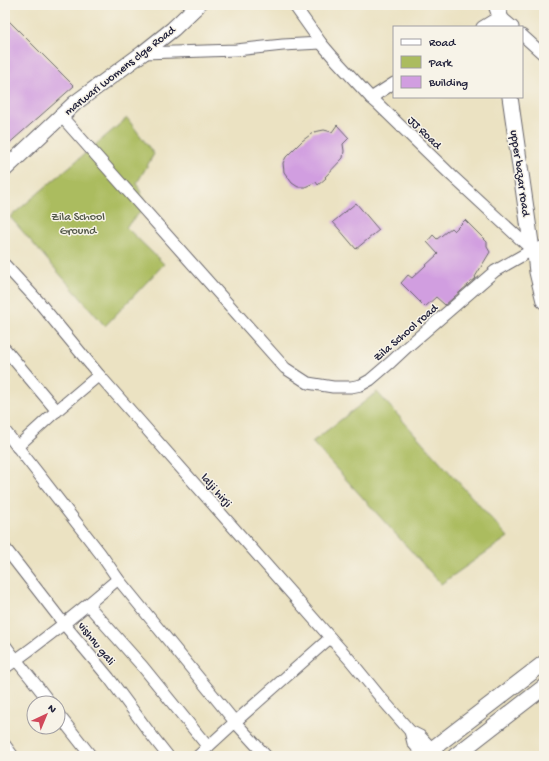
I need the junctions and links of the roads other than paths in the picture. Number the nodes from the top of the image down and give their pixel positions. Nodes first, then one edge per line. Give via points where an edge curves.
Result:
1 (198, 5) edge
2 (294, 5) edge
3 (499, 16) edge
4 (484, 26) edge
5 (513, 26) edge
6 (523, 36) edge
7 (321, 42) junction
8 (143, 53) junction
9 (544, 55) edge
10 (393, 84) edge
11 (371, 98) junction
12 (510, 98) edge
13 (61, 116) junction
14 (5, 169) edge
15 (538, 250) edge
16 (5, 265) edge
17 (544, 302) edge
18 (5, 349) edge
19 (99, 375) junction
20 (57, 411) junction
21 (5, 431) edge
22 (17, 447) junction
23 (5, 548) edge
24 (118, 579) junction
25 (88, 605) junction
26 (64, 624) junction
27 (330, 638) junction
28 (5, 645) edge
29 (16, 660) junction
30 (544, 663) edge
31 (5, 668) edge
32 (544, 687) edge
33 (44, 695) edge
34 (235, 722) junction
35 (66, 724) edge
36 (5, 745) edge
37 (208, 747) junction
38 (428, 754) edge
39 (13, 756) edge
40 (91, 756) edge
41 (168, 756) edge
42 (198, 756) edge
43 (266, 756) edge
44 (455, 756) edge

1 - 8 street, marwari womens clge Road
2 - 7 street, JJ Road
3 - 4 street
3 - 5 street
6 - 9 street
7 - 8 street via 236,50
7 - 11 street, JJ Road
8 - 13 street, marwari womens clge Road
10 - 11 street
11 - 15 street, JJ Road via 450,175
12 - 15 street, upper bazar road
13 - 14 street, marwari womens clge Road
13 - 15 street, Zila School road via 284,368 308,383 351,387 370,380 495,272
15 - 17 street, upper bazar road via 535,254 537,272
16 - 19 street, lalji hirji
18 - 20 street
19 - 20 street
19 - 27 street, lalji hirji
20 - 22 street
21 - 22 street
22 - 24 street
23 - 26 street, vishnu gali
24 - 25 street
24 - 34 street
25 - 26 street
25 - 37 street
26 - 29 street
26 - 41 street, vishnu gali
27 - 34 street
27 - 38 street, lalji hirji via 410,731 413,743
28 - 29 street
29 - 31 street
29 - 33 street
30 - 38 street
32 - 44 street
34 - 37 street
34 - 43 street
35 - 40 street
36 - 39 street
37 - 42 street

